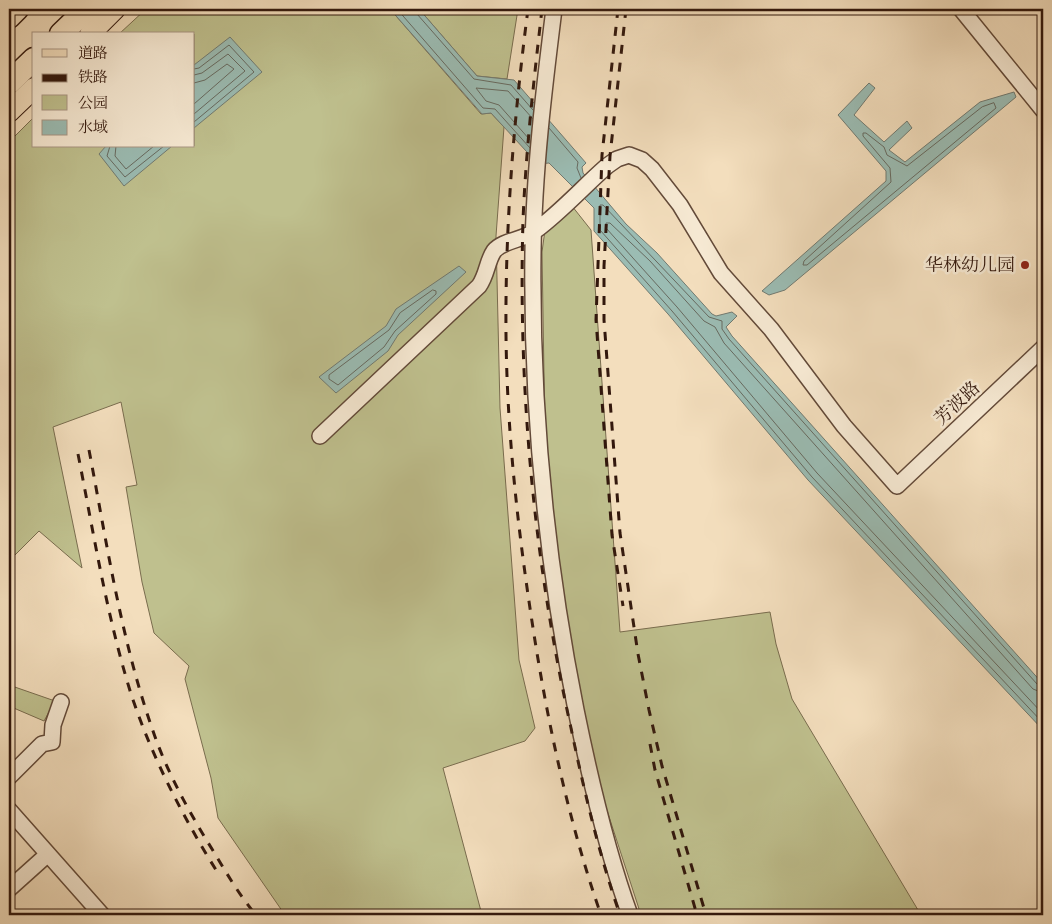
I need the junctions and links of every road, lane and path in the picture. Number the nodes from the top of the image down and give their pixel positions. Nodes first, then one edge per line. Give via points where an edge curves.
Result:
1 (17, 9) edge
2 (87, 9) edge
3 (116, 9) edge
4 (554, 9) edge
5 (961, 9) edge
6 (9, 17) edge
7 (63, 32) edge
8 (92, 32) edge
9 (32, 62) edge
10 (9, 83) edge
11 (32, 90) edge
12 (1043, 110) edge
13 (9, 112) edge
14 (534, 232) junction
15 (1043, 348) edge
16 (320, 436) dead end
17 (61, 702) dead end
18 (9, 777) edge
19 (9, 810) edge
20 (48, 854) junction
21 (9, 889) edge
22 (102, 915) edge
23 (630, 915) edge

1 - 6 highway
2 - 7 highway
3 - 8 main road
4 - 14 street via 541,112
5 - 12 street
9 - 10 highway
11 - 13 main road
14 - 15 street, 芳波路 via 612,162 623,156 636,157 648,164 680,205 721,273 771,329 844,426 897,486
14 - 16 street via 494,250 479,286
14 - 23 street via 536,378 545,518 563,646 592,788
17 - 18 street via 53,725 52,742 42,744
19 - 20 street
20 - 21 street
20 - 22 street

